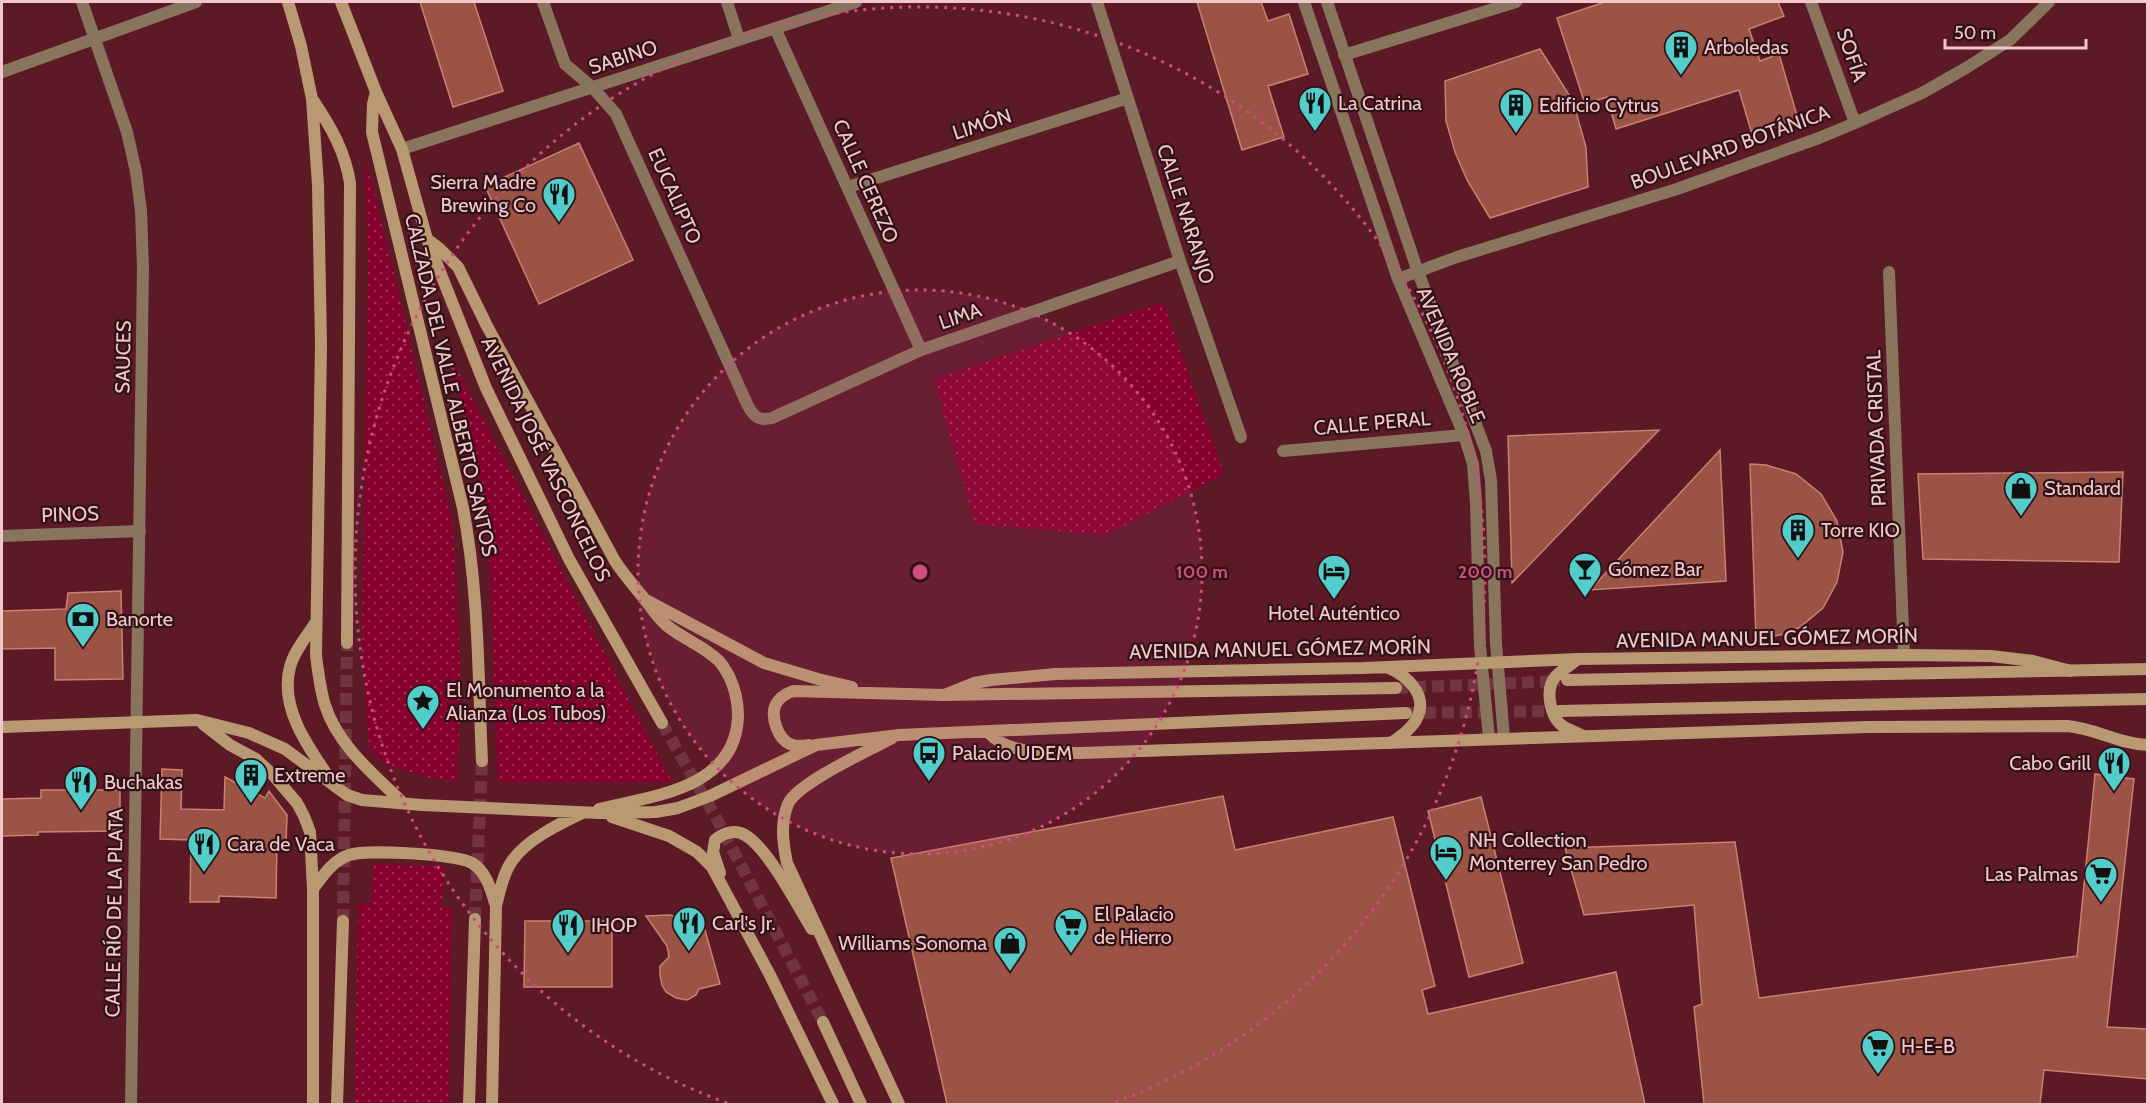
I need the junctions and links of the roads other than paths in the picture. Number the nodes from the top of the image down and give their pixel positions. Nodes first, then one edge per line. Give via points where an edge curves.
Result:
1 (82, 2) edge
2 (196, 2) edge
3 (288, 2) edge
4 (341, 2) edge
5 (543, 2) edge
6 (727, 2) edge
7 (856, 2) edge
8 (1097, 2) edge
9 (1304, 2) edge
10 (1327, 2) edge
11 (1516, 2) edge
12 (1811, 2) edge
13 (2049, 2) edge
14 (775, 28) junction
15 (96, 38) junction
16 (739, 39) junction
17 (1344, 55) junction
18 (2, 72) edge
19 (592, 87) junction
20 (376, 92) junction
21 (1128, 98) junction
22 (312, 99) junction
23 (1855, 123) junction
24 (402, 149) junction
25 (848, 187) junction
26 (428, 239) junction
27 (1180, 261) junction
28 (1418, 272) junction
29 (1889, 273) dead end
30 (1398, 279) junction
31 (921, 350) junction
32 (757, 418) joint
33 (1464, 435) junction
34 (1241, 437) dead end
35 (1283, 451) dead end
36 (140, 531) junction
37 (2, 536) edge
38 (644, 599) junction
39 (316, 621) junction
40 (347, 643) tunnel mouth
41 (1904, 655) junction
42 (1578, 659) junction
43 (1497, 662) junction
44 (1483, 663) junction
45 (1388, 667) junction
46 (2148, 669) edge
47 (2071, 671) junction
48 (1568, 680) tunnel mouth
49 (1396, 688) tunnel mouth
50 (871, 692) junction
51 (944, 695) junction
52 (2146, 700) edge
53 (1559, 711) tunnel mouth
54 (1406, 713) tunnel mouth
55 (197, 720) junction
56 (137, 722) junction
57 (662, 723) tunnel mouth
58 (2, 727) edge
59 (988, 732) junction
60 (899, 735) junction
61 (1584, 736) junction
62 (1489, 738) junction
63 (1504, 738) junction
64 (1391, 744) junction
65 (816, 745) junction
66 (2148, 745) edge
67 (482, 761) tunnel mouth
68 (337, 788) junction
69 (402, 802) junction
70 (580, 813) junction
71 (599, 813) junction
72 (313, 889) junction
73 (730, 899) junction
74 (496, 906) junction
75 (475, 919) tunnel mouth
76 (343, 921) tunnel mouth
77 (830, 958) junction
78 (823, 1022) tunnel mouth
79 (131, 1104) edge
80 (312, 1104) edge
81 (337, 1104) edge
82 (469, 1104) edge
83 (492, 1104) edge
84 (833, 1104) edge
85 (861, 1104) edge
86 (899, 1104) edge

1 - 15 street, SAUCES
2 - 15 street
3 - 22 main road
4 - 20 main road, AVENIDA JOSÉ VASCONCELOS
5 - 19 street, EUCALIPTO via 567,68
6 - 16 street
7 - 14 street, SABINO
8 - 21 street, CALLE NARANJO
9 - 30 street, AVENIDA ROBLE
10 - 17 street, AVENIDA ROBLE
11 - 17 street
12 - 23 street, SOFÍA
13 - 23 street, BOULEVARD BOTÁNICA via 2010,40 1966,68
14 - 16 street, SABINO
14 - 25 street, CALLE CEREZO
15 - 18 street
15 - 36 street, SAUCES via 127,132 141,211
16 - 19 street, SABINO
17 - 28 street, AVENIDA ROBLE
19 - 24 street, SABINO
19 - 32 street, EUCALIPTO via 616,114 748,406
20 - 24 main road, AVENIDA JOSÉ VASCONCELOS
20 - 67 main road, CALZADA DEL VALLE ALBERTO SANTOS via 372,132 471,550
21 - 25 street, LIMÓN
21 - 27 street, CALLE NARANJO
22 - 39 main road via 321,344
22 - 40 main road via 335,133 350,183
23 - 28 street, BOULEVARD BOTÁNICA via 1677,189
24 - 26 main road, AVENIDA JOSÉ VASCONCELOS
25 - 31 street, CALLE CEREZO
26 - 38 main road via 458,267 605,546
26 - 57 main road, AVENIDA JOSÉ VASCONCELOS via 486,388 569,559
27 - 31 street, LIMA
27 - 34 street, CALLE NARANJO
28 - 30 street, BOULEVARD BOTÁNICA
28 - 43 street, AVENIDA ROBLE via 1489,463
29 - 41 street, PRIVADA CRISTAL
30 - 33 street, AVENIDA ROBLE
31 - 32 street, LIMA via 772,418
33 - 35 street, CALLE PERAL
33 - 44 street, AVENIDA ROBLE via 1473,464
36 - 37 street, PINOS
36 - 56 street, SAUCES
38 - 50 main road via 764,663
38 - 70 main road via 666,625 720,662 735,692 735,734 716,768 690,786
39 - 68 main road via 294,655 288,682 293,713 305,742
39 - 69 main road via 319,682 329,715 362,763
41 - 42 main road, AVENIDA MANUEL GÓMEZ MORÍN
41 - 47 main road, AVENIDA MANUEL GÓMEZ MORÍN via 2012,657
42 - 43 main road, AVENIDA MANUEL GÓMEZ MORÍN
42 - 61 main road via 1555,677 1549,693 1559,723
43 - 44 main road, AVENIDA MANUEL GÓMEZ MORÍN
43 - 63 street, AVENIDA ROBLE
44 - 45 main road, AVENIDA MANUEL GÓMEZ MORÍN
44 - 62 street, AVENIDA ROBLE
45 - 51 main road, AVENIDA MANUEL GÓMEZ MORÍN via 1011,677 974,683
45 - 64 main road via 1411,681 1420,707 1413,723
46 - 47 main road, AVENIDA MANUEL GÓMEZ MORÍN
47 - 48 main road, AVENIDA MANUEL GÓMEZ MORÍN
49 - 51 main road, AVENIDA MANUEL GÓMEZ MORÍN
50 - 51 main road
50 - 65 main road via 793,691 780,699 775,717 782,739 796,746
52 - 53 main road
54 - 59 main road
55 - 56 main road
55 - 68 main road via 285,749
55 - 72 main road via 256,759 297,804 310,832
56 - 58 main road
56 - 79 street, CALLE RÍO DE LA PLATA
59 - 60 main road
59 - 64 main road via 1006,745 1080,753
60 - 65 main road
60 - 77 main road via 802,788 789,801 782,842 787,863
61 - 63 main road
61 - 66 main road via 1868,727 2067,726 2124,743
62 - 63 main road
62 - 64 main road
65 - 71 main road via 678,808
68 - 69 main road via 362,800
69 - 70 main road
70 - 71 main road
70 - 74 main road via 531,842 517,855
71 - 73 main road via 686,844 712,867
72 - 74 main road via 328,868 349,855 361,852 434,856 473,864 488,880
72 - 80 main road
73 - 77 main road via 713,845 721,835 739,832 752,840 770,861
73 - 84 main road
74 - 83 main road
75 - 82 main road
76 - 81 main road
77 - 86 main road
78 - 85 main road

